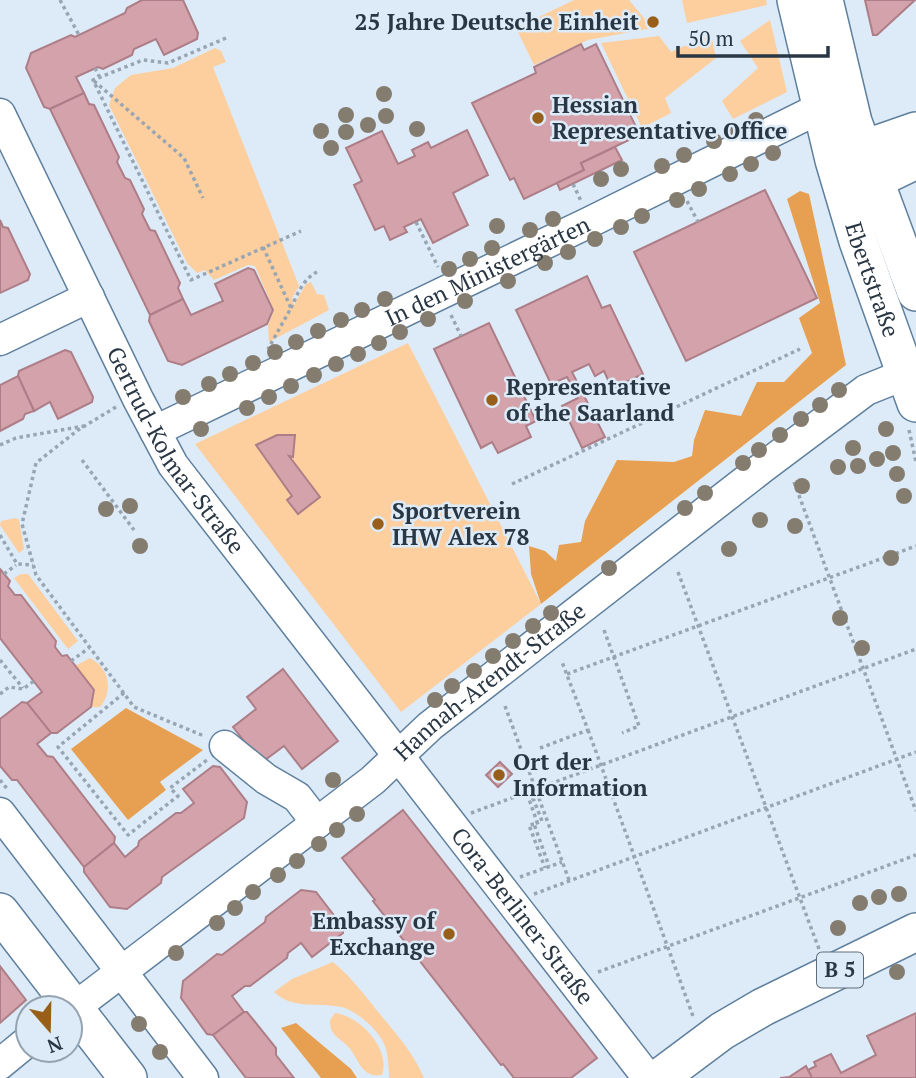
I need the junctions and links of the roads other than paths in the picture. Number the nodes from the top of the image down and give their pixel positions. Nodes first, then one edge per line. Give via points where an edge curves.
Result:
1 (796, 0) edge
2 (824, 0) edge
3 (820, 108) junction
4 (0, 114) edge
5 (916, 131) edge
6 (916, 160) edge
7 (854, 171) junction
8 (916, 292) edge
9 (89, 297) junction
10 (0, 340) edge
11 (911, 392) edge
12 (155, 431) junction
13 (225, 746) road end
14 (399, 755) junction
15 (0, 813) edge
16 (317, 823) junction
17 (0, 912) edge
18 (916, 932) edge
19 (123, 972) junction
20 (61, 994) edge
21 (84, 1000) edge
22 (84, 1024) edge
23 (14, 1052) edge
24 (0, 1064) edge
25 (128, 1078) edge
26 (203, 1078) edge
27 (648, 1078) edge
28 (659, 1078) edge

1 - 3 main road, Ebertstraße
2 - 7 main road, Ebertstraße via 846,96
3 - 7 main road, Ebertstraße
3 - 12 street, In den Ministergärten
4 - 9 street, Gertrud-Kolmar-Straße
5 - 7 main road
6 - 7 main road
7 - 8 main road, Ebertstraße
7 - 11 main road, Ebertstraße via 858,241
9 - 10 street
9 - 12 street, Gertrud-Kolmar-Straße
11 - 14 street, Hannah-Arendt-Straße via 866,390 430,726
12 - 14 street, Gertrud-Kolmar-Straße via 179,474
13 - 16 street via 297,797
14 - 16 street, Hannah-Arendt-Straße
14 - 27 street, Cora-Berliner-Straße
15 - 19 street
16 - 19 street, Hannah-Arendt-Straße
17 - 20 main road
18 - 28 main road, B 5 via 763,1007
19 - 21 street, Hannah-Arendt-Straße
19 - 26 street
22 - 25 main road
23 - 24 street

